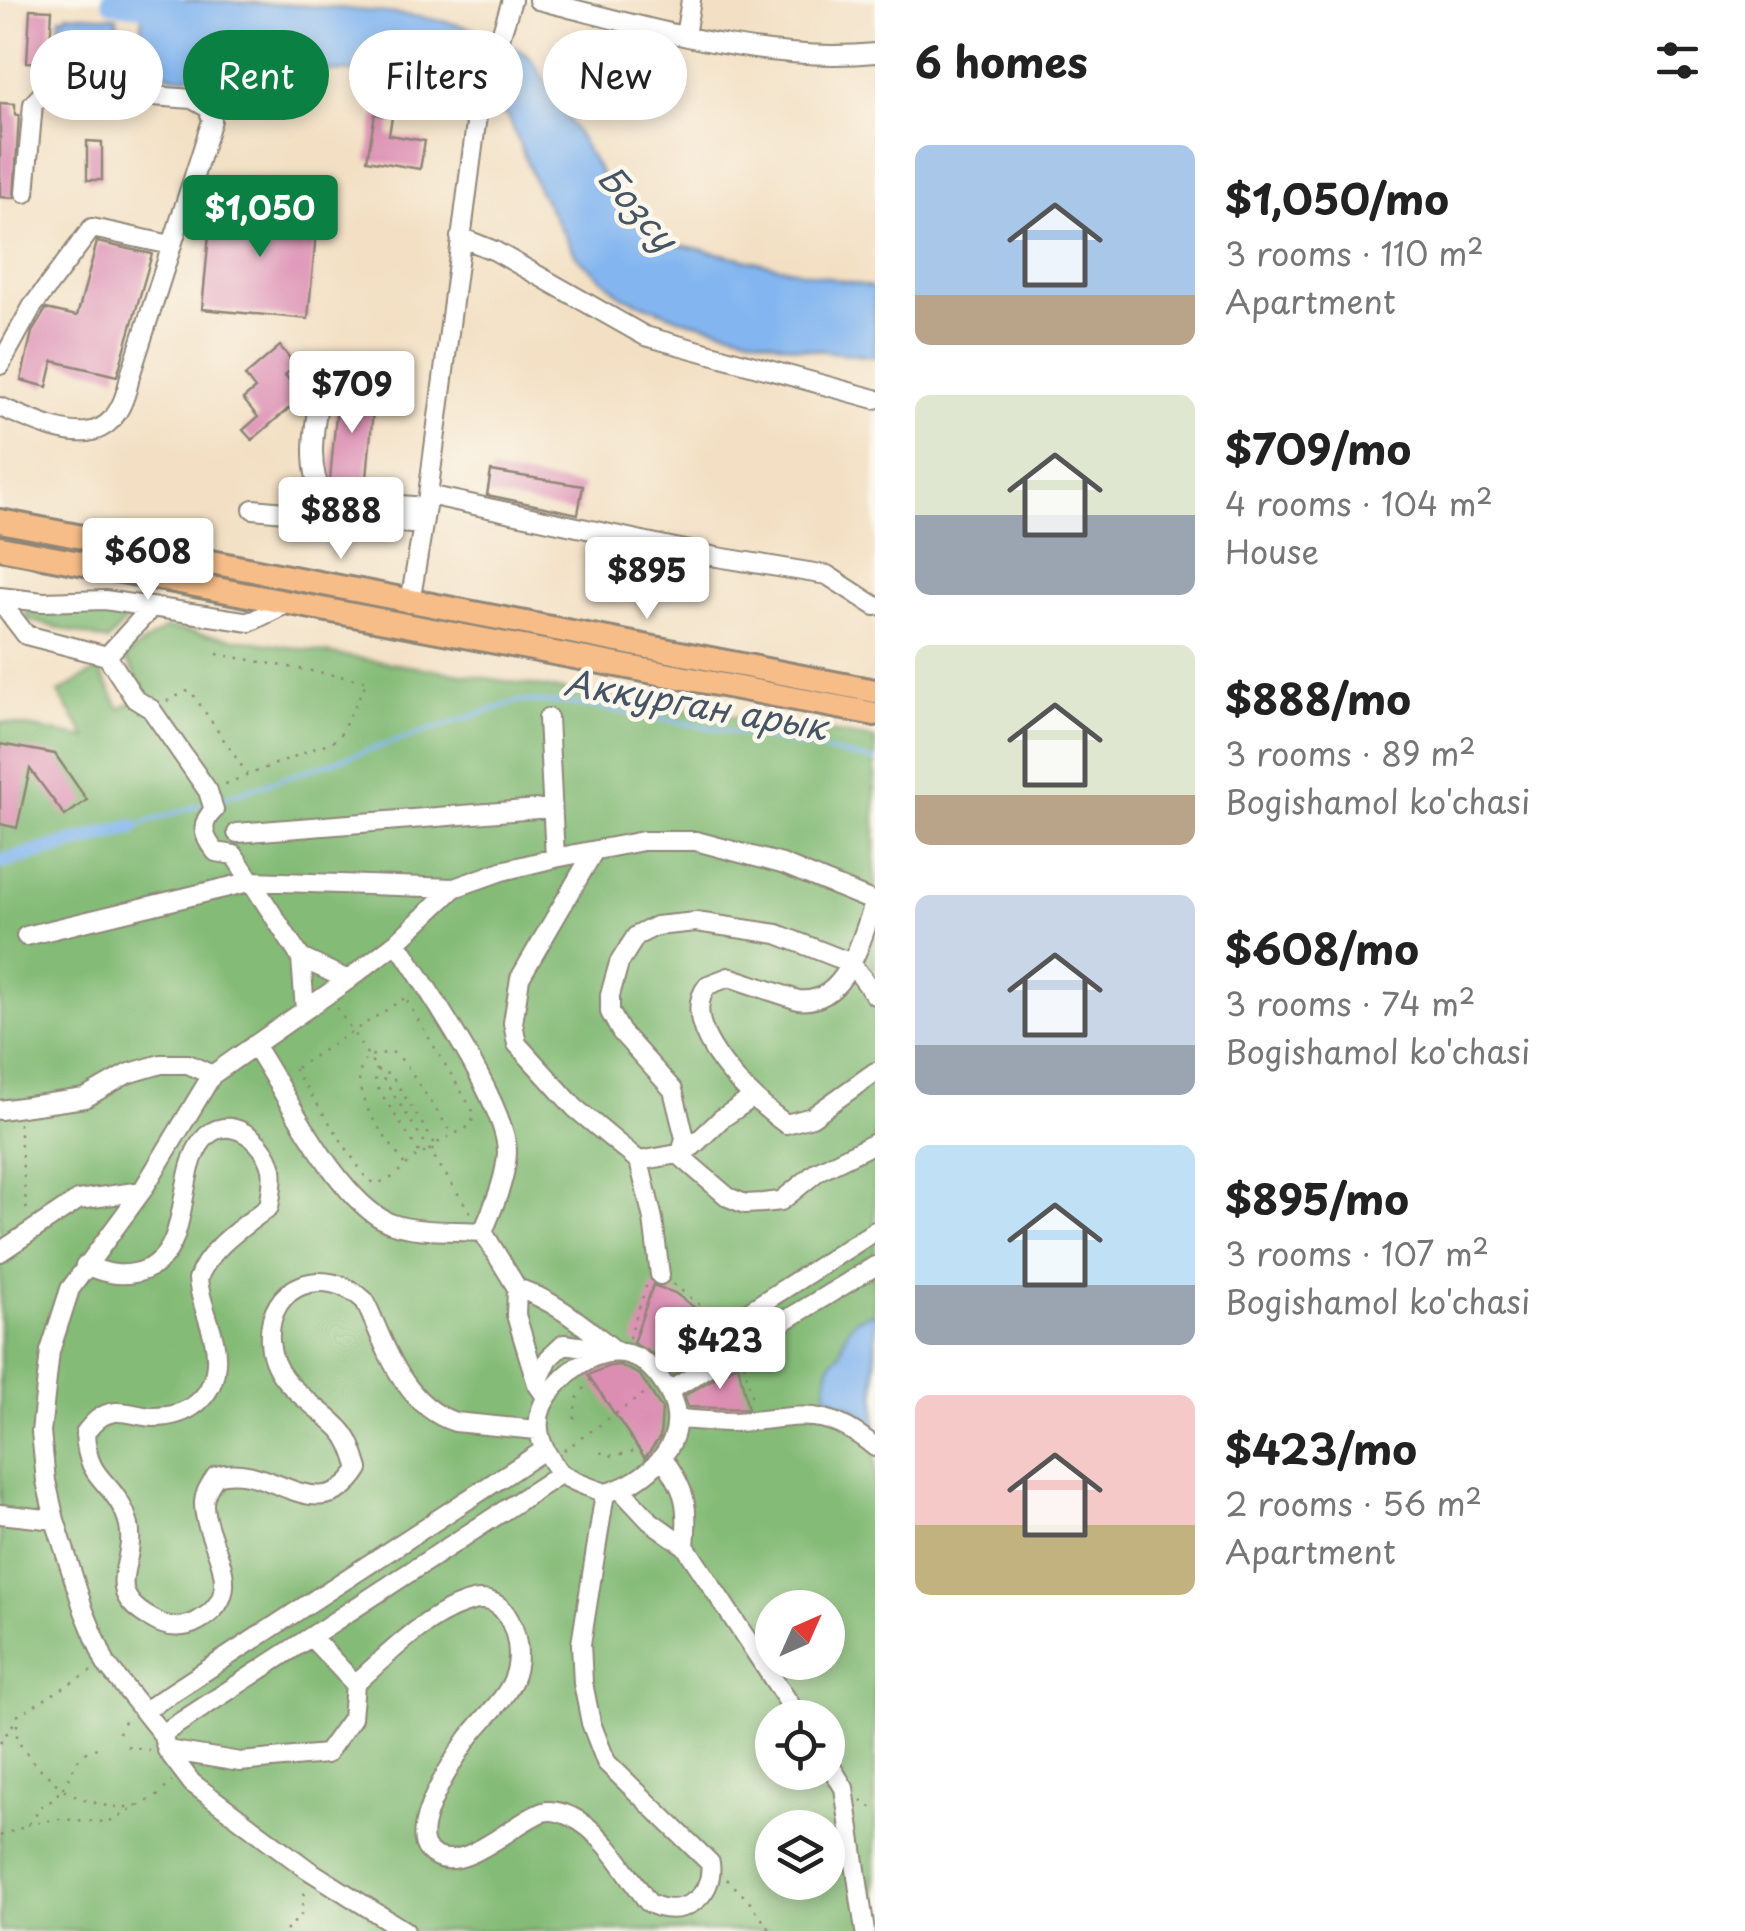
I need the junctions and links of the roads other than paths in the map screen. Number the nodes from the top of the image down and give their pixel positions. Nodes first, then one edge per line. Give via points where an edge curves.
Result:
1 (512, 0) edge
2 (538, 0) edge
3 (691, 0) edge
4 (660, 30) edge
5 (686, 30) edge
6 (687, 36) edge
7 (875, 53) edge
8 (25, 192) dead end
9 (460, 236) junction
10 (171, 245) junction
11 (0, 366) edge
12 (322, 379) dead end
13 (875, 398) edge
14 (0, 407) edge
15 (253, 509) dead end
16 (425, 509) junction
17 (0, 521) edge
18 (0, 548) edge
19 (0, 599) edge
20 (410, 602) junction
21 (288, 603) junction
22 (875, 606) edge
23 (151, 608) junction
24 (107, 656) junction
25 (659, 662) junction
26 (875, 691) edge
27 (875, 714) edge
28 (548, 718) dead end
29 (550, 808) junction
30 (214, 810) junction
31 (237, 832) junction
32 (594, 852) junction
33 (234, 855) junction
34 (555, 858) junction
35 (253, 881) junction
36 (454, 888) junction
37 (875, 902) edge
38 (26, 936) dead end
39 (397, 942) junction
40 (302, 958) junction
41 (851, 963) junction
42 (348, 980) junction
43 (875, 995) edge
44 (305, 1010) junction
45 (254, 1045) junction
46 (875, 1072) edge
47 (212, 1075) junction
48 (752, 1098) junction
49 (9, 1108) edge
50 (875, 1143) edge
51 (678, 1154) junction
52 (640, 1161) junction
53 (142, 1191) junction
54 (483, 1232) junction
55 (875, 1232) edge
56 (0, 1252) edge
57 (85, 1265) junction
58 (875, 1266) edge
59 (660, 1275) road end
60 (517, 1288) junction
61 (620, 1353) junction
62 (662, 1381) junction
63 (542, 1390) junction
64 (677, 1419) junction
65 (538, 1430) junction
66 (875, 1447) edge
67 (662, 1456) junction
68 (552, 1461) junction
69 (613, 1492) junction
70 (0, 1514) edge
71 (56, 1520) junction
72 (685, 1546) junction
73 (312, 1638) junction
74 (355, 1684) junction
75 (787, 1700) edge
76 (137, 1705) junction
77 (168, 1748) junction
78 (844, 1790) edge
79 (405, 1931) edge
80 (865, 1931) edge

1 - 9 lane via 478,108
2 - 4 lane
3 - 5 lane
6 - 7 lane via 798,54
8 - 10 lane via 33,104 48,88 192,99 208,108 212,120
9 - 13 lane via 645,336
9 - 16 lane
10 - 11 lane via 92,228 32,307
10 - 14 lane via 117,417 101,430 73,434
12 - 16 lane via 314,436 316,478 326,499
15 - 16 lane
16 - 20 lane
16 - 22 lane via 827,575
17 - 20 main road
18 - 21 main road
19 - 23 lane via 105,600
19 - 24 lane via 26,635
20 - 25 main road
21 - 23 lane via 250,622
21 - 25 main road
23 - 24 lane
24 - 30 lane via 208,791
25 - 26 main road
25 - 27 main road
28 - 29 lane
29 - 31 lane
29 - 34 lane
30 - 31 lane via 229,817
30 - 33 lane via 203,826 210,845
31 - 33 lane
32 - 34 lane
32 - 37 lane via 643,841 696,842 782,864
32 - 52 lane via 520,978 512,1023 517,1044 575,1108
33 - 35 lane
34 - 36 lane
35 - 36 lane
35 - 38 lane
35 - 40 lane
36 - 39 lane
37 - 41 lane
39 - 42 lane
39 - 54 lane via 469,1058 506,1141 504,1173
40 - 42 lane
40 - 44 lane
41 - 43 lane
41 - 48 lane via 837,985 808,1001 729,976 703,990 700,1024
41 - 51 lane via 778,934 720,924 664,924 631,941 615,973 610,1012 673,1090 685,1138
42 - 44 lane
44 - 45 lane
45 - 47 lane
45 - 54 lane via 341,1181 374,1215 402,1226
46 - 48 lane via 812,1117 786,1124
47 - 49 lane via 188,1064 161,1064 85,1098
47 - 53 lane
48 - 51 lane
50 - 51 lane via 781,1200 763,1204 728,1197
51 - 52 lane
52 - 59 lane
53 - 56 lane via 78,1200
53 - 57 lane
54 - 60 lane
55 - 62 lane
57 - 65 lane via 130,1275 168,1254 197,1148 214,1130 240,1129 267,1156 269,1207 238,1231 198,1279 216,1362 212,1384 181,1415 116,1412 97,1418 85,1433 86,1457 125,1512 129,1549 122,1587 128,1603 160,1624 198,1621 223,1595 224,1574 204,1506 216,1476 238,1472 322,1498 359,1470 340,1430 290,1387 272,1359 274,1310 300,1285 328,1281 365,1301 400,1378 442,1418
57 - 71 lane via 58,1316 44,1386 40,1432
58 - 62 lane
60 - 61 lane via 568,1312
60 - 63 lane via 516,1315
61 - 62 lane
61 - 63 lane via 585,1360
62 - 64 lane
63 - 65 lane
64 - 66 lane via 822,1416
64 - 67 lane
65 - 68 lane
67 - 69 lane
67 - 72 lane via 682,1484
68 - 69 lane
68 - 73 lane
68 - 76 lane
69 - 72 lane
69 - 74 lane via 581,1644 591,1723 606,1762 710,1863 704,1893 686,1906 666,1909 648,1902 587,1826 552,1810 458,1859 426,1847 427,1811 467,1740 514,1678 514,1630 494,1602 471,1602 434,1619
70 - 71 lane
71 - 76 lane via 106,1664
72 - 75 lane
73 - 74 lane
73 - 77 lane
74 - 77 lane via 352,1718 326,1754 240,1762
76 - 77 lane
77 - 79 lane via 192,1783 307,1869
78 - 80 lane

